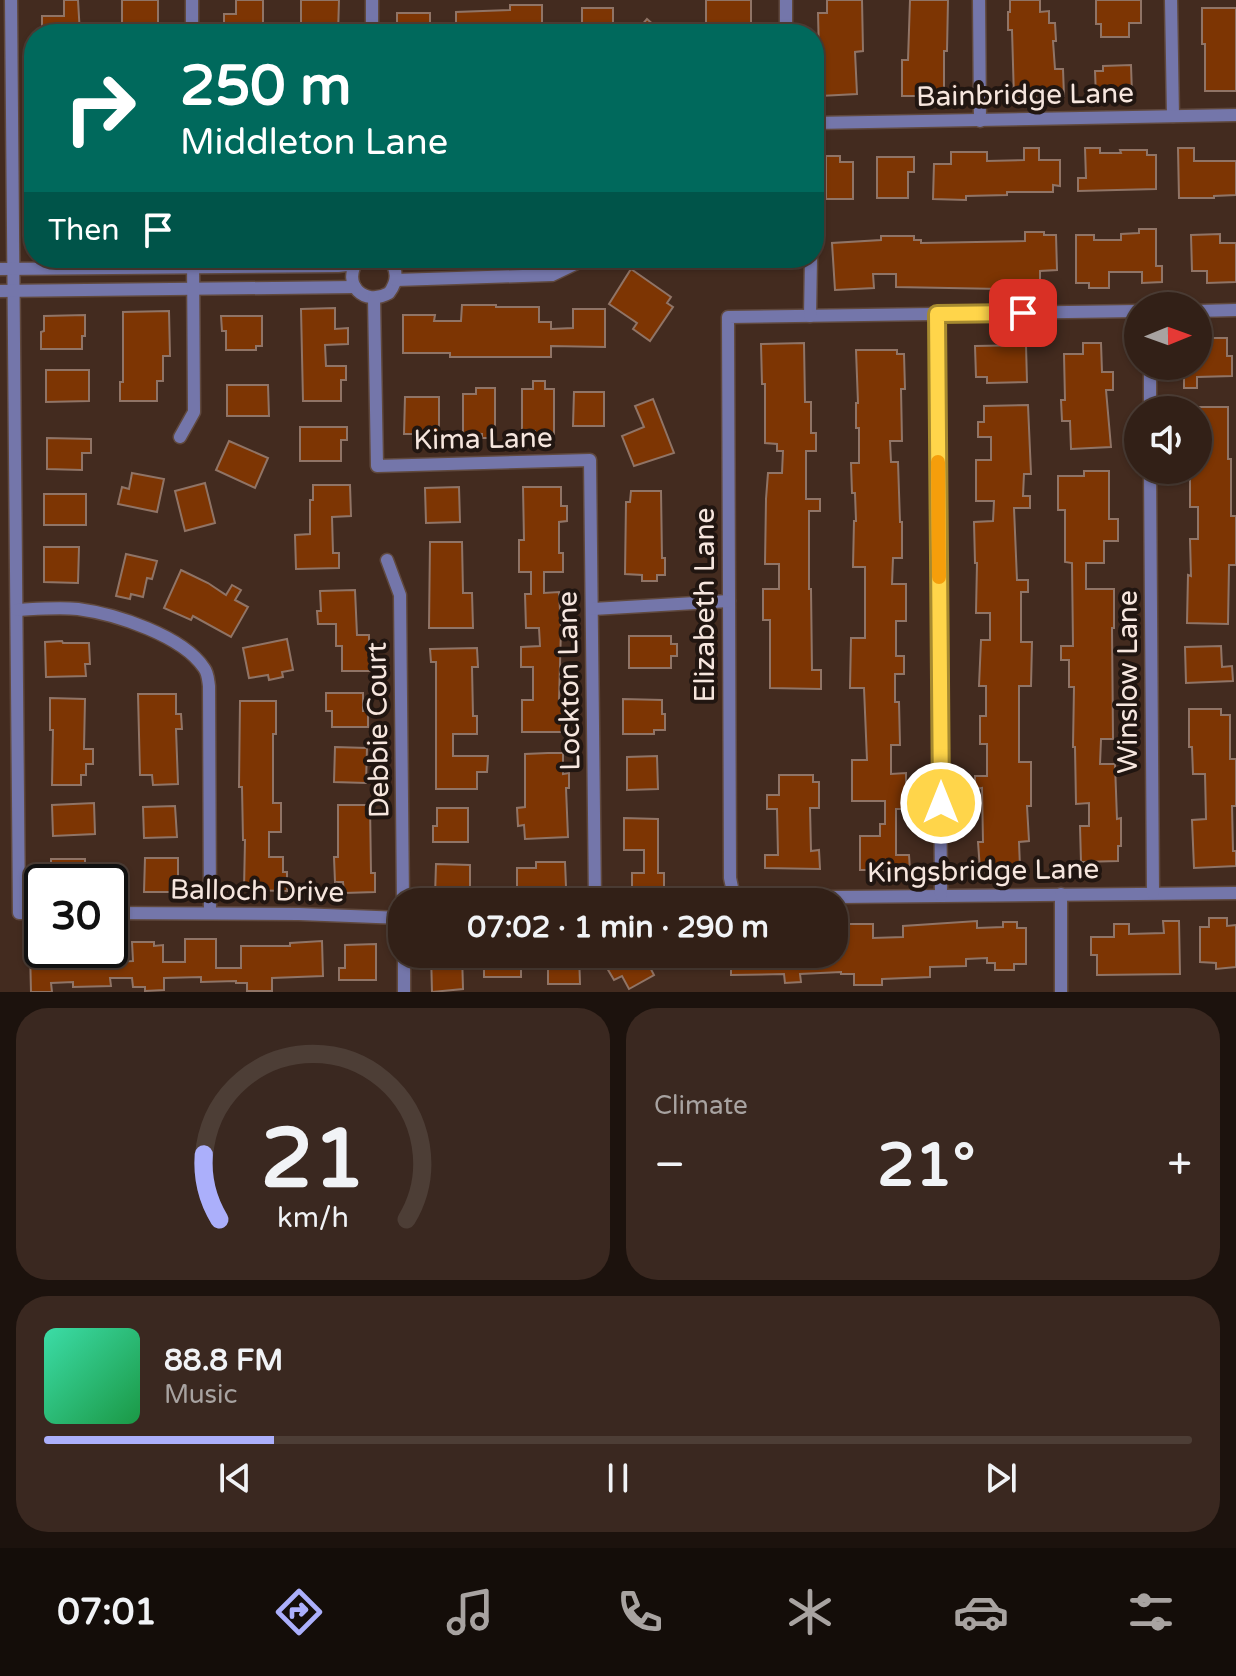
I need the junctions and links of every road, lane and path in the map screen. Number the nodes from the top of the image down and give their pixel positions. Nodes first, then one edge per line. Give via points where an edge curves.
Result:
1 (11, 0) edge
2 (192, 0) edge
3 (372, 0) edge
4 (786, 0) edge
5 (979, 0) edge
6 (1171, 0) edge
7 (192, 24) edge
8 (372, 24) edge
9 (786, 24) edge
10 (1236, 115) edge
11 (1173, 116) junction
12 (980, 121) junction
13 (824, 123) edge
14 (37, 268) edge
15 (193, 268) edge
16 (354, 268) edge
17 (394, 268) edge
18 (566, 268) edge
19 (811, 268) edge
20 (6, 269) edge
21 (396, 280) junction
22 (355, 287) junction
23 (193, 289) junction
24 (6, 291) edge
25 (374, 298) junction
26 (1236, 310) edge
27 (1124, 311) edge
28 (1212, 311) edge
29 (937, 314) junction
30 (810, 316) junction
31 (180, 437) dead end
32 (590, 460) joint
33 (1150, 484) edge
34 (387, 560) dead end
35 (729, 601) junction
36 (593, 609) junction
37 (17, 610) junction
38 (403, 888) edge
39 (595, 888) edge
40 (732, 888) edge
41 (1153, 893) junction
42 (1236, 893) edge
43 (1061, 894) junction
44 (941, 895) junction
45 (848, 896) edge
46 (24, 913) edge
47 (128, 913) edge
48 (210, 913) junction
49 (388, 917) edge
50 (404, 968) edge
51 (404, 992) edge
52 (1061, 992) edge

1 - 20 street
2 - 7 street
3 - 8 street
4 - 9 street
5 - 12 street
6 - 11 street
10 - 11 street, Bainbridge Lane
11 - 12 street, Bainbridge Lane
12 - 13 street, Bainbridge Lane
14 - 20 street
15 - 23 street
16 - 22 street
17 - 21 street
18 - 21 street via 552,275
19 - 30 street
20 - 24 street
21 - 25 street via 389,293
22 - 23 street
22 - 25 street
23 - 24 street
23 - 31 street via 194,412
24 - 37 street
25 - 32 street, Kima Lane via 377,466
26 - 28 street
27 - 29 street
29 - 30 street
29 - 44 street
30 - 35 street, Elizabeth Lane via 728,317
32 - 36 street, Lockton Lane
33 - 41 street, Winslow Lane
34 - 38 street, Debbie Court via 400,595
35 - 36 street
35 - 40 street, Elizabeth Lane
36 - 39 street, Lockton Lane
37 - 46 street via 19,913
37 - 48 street via 78,609 122,620 165,637 207,671
41 - 42 street, Kingsbridge Lane
41 - 43 street, Kingsbridge Lane
43 - 44 street, Kingsbridge Lane
43 - 52 street
44 - 45 street, Kingsbridge Lane
47 - 48 street, Balloch Drive
48 - 49 street, Balloch Drive
50 - 51 street

